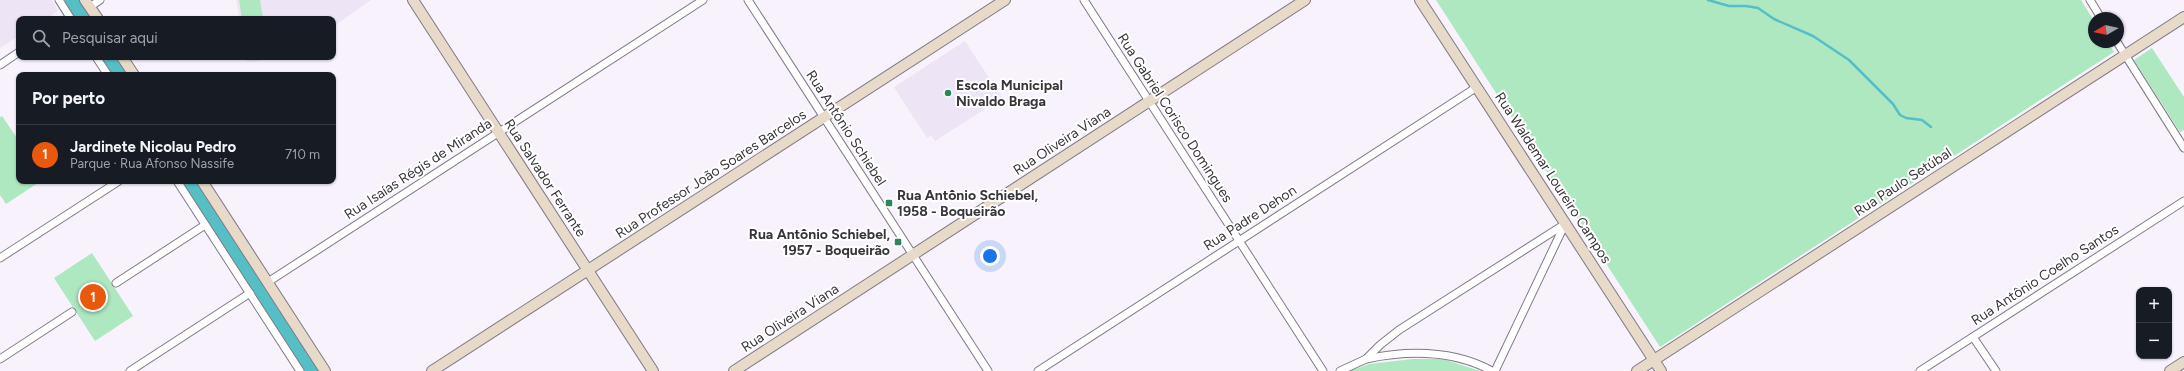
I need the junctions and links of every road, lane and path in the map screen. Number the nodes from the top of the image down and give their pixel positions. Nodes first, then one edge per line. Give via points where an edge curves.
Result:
1 (59, 0) edge
2 (100, 0) edge
3 (413, 0) edge
4 (703, 0) edge
5 (748, 0) edge
6 (1005, 0) edge
7 (1084, 0) edge
8 (1305, 0) edge
9 (1420, 0) edge
10 (2090, 0) edge
11 (87, 3) edge
12 (2097, 12) edge
13 (69, 16) edge
14 (96, 16) edge
15 (2184, 17) edge
16 (2121, 48) edge
17 (16, 54) edge
18 (2125, 55) junction
19 (98, 60) edge
20 (124, 60) edge
21 (0, 65) edge
22 (106, 72) edge
23 (132, 72) edge
24 (1477, 87) junction
25 (1149, 101) junction
26 (824, 117) junction
27 (499, 132) junction
28 (2183, 143) edge
29 (114, 184) edge
30 (179, 184) edge
31 (204, 184) edge
32 (2184, 201) edge
33 (1565, 224) junction
34 (205, 225) junction
35 (1239, 241) junction
36 (913, 255) junction
37 (0, 258) edge
38 (588, 270) junction
39 (268, 282) junction
40 (116, 283) dead end
41 (250, 293) junction
42 (72, 312) dead end
43 (1973, 337) junction
44 (0, 359) edge
45 (1366, 360) junction
46 (1654, 360) junction
47 (2184, 362) edge
48 (130, 371) edge
49 (300, 371) edge
50 (326, 371) edge
51 (432, 371) edge
52 (653, 371) edge
53 (734, 371) edge
54 (988, 371) edge
55 (1038, 371) edge
56 (1323, 371) edge
57 (1340, 371) edge
58 (1494, 371) edge
59 (1637, 371) edge
60 (1661, 371) edge
61 (1920, 371) edge
62 (1996, 371) edge
63 (2170, 371) edge

1 - 13 street
2 - 11 street
3 - 27 main road, Rua Salvador Ferrante
4 - 27 street, Rua Isaías Régis de Miranda
5 - 26 street, Rua Antônio Schiebel
6 - 26 main road, Rua Professor João Soares Barcelos
7 - 25 street, Rua Gabriel Corisco Domingues
8 - 25 main road, Rua Oliveira Viana
9 - 24 main road, Rua Waldemar Loureiro Campos
10 - 12 street
11 - 14 main road
15 - 18 main road, Rua Paulo Setúbal
16 - 18 street
17 - 21 street
18 - 28 street
18 - 46 main road, Rua Paulo Setúbal
19 - 22 street
20 - 23 main road
24 - 33 main road, Rua Waldemar Loureiro Campos
24 - 35 street, Rua Padre Dehon
25 - 35 street, Rua Gabriel Corisco Domingues
25 - 36 main road, Rua Oliveira Viana
26 - 36 street, Rua Antônio Schiebel
26 - 38 main road, Rua Professor João Soares Barcelos
27 - 38 main road, Rua Salvador Ferrante
27 - 39 street, Rua Isaías Régis de Miranda
29 - 37 street
30 - 34 street
31 - 39 main road
32 - 43 street, Rua Antônio Coelho Santos
33 - 45 street via 1399,330
33 - 46 main road, Rua Waldemar Loureiro Campos
33 - 58 street
34 - 40 street
34 - 41 street
35 - 55 street, Rua Padre Dehon
35 - 56 street, Rua Gabriel Corisco Domingues
36 - 53 main road, Rua Oliveira Viana
36 - 54 street, Rua Antônio Schiebel
38 - 51 main road, Rua Professor João Soares Barcelos
38 - 52 main road, Rua Salvador Ferrante
39 - 50 main road
41 - 48 street
41 - 49 street
42 - 44 street
43 - 61 street, Rua Antônio Coelho Santos
43 - 62 street
45 - 57 street
45 - 58 street via 1395,354 1431,353 1463,359
46 - 59 main road, Rua Paulo Setúbal
46 - 60 main road, Rua Waldemar Loureiro Campos
47 - 63 main road

